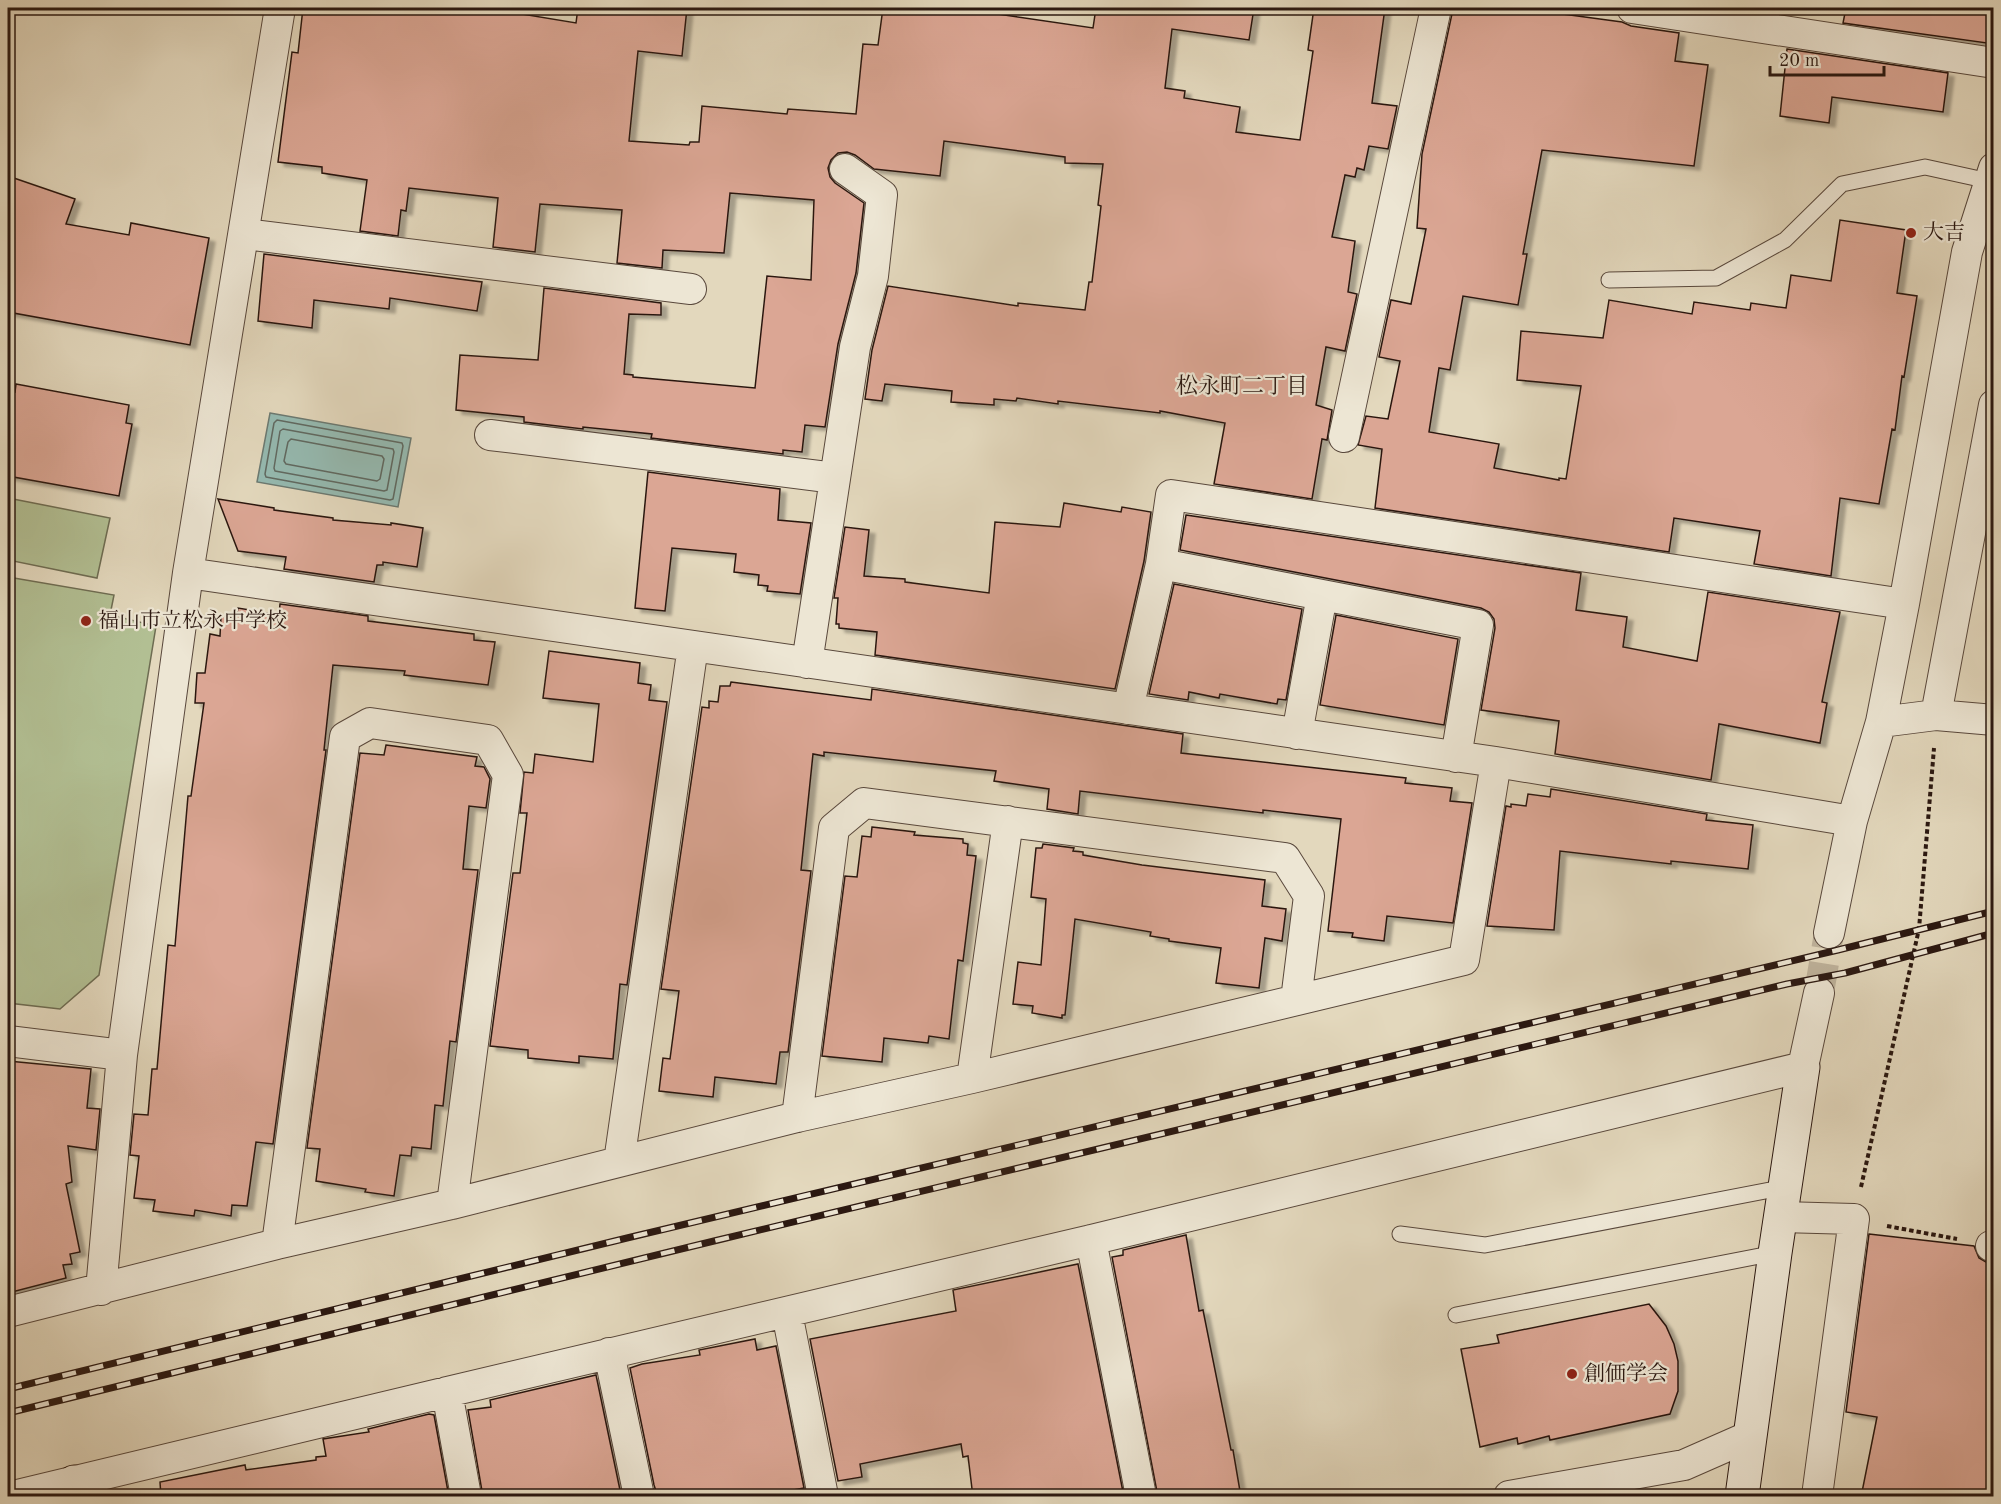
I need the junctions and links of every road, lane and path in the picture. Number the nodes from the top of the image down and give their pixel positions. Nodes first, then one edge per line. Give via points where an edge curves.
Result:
1 (280, 8) edge
2 (1436, 8) edge
3 (1644, 8) edge
4 (1994, 63) edge
5 (845, 169) dead end
6 (1991, 175) edge
7 (1987, 214) edge
8 (243, 234) junction
9 (1609, 280) dead end
10 (692, 289) dead end
11 (1994, 405) edge
12 (490, 435) dead end
13 (1344, 436) dead end
14 (835, 478) junction
15 (1161, 564) junction
16 (188, 573) junction
17 (1322, 595) junction
18 (1904, 604) junction
19 (693, 646) junction
20 (807, 663) junction
21 (1128, 709) junction
22 (1936, 715) junction
23 (1994, 720) edge
24 (1881, 722) junction
25 (1297, 734) junction
26 (1456, 757) junction
27 (1496, 762) junction
28 (1008, 821) junction
29 (1852, 821) junction
30 (1829, 933) tunnel mouth
31 (1819, 993) tunnel mouth
32 (1296, 1000) junction
33 (8, 1041) edge
34 (122, 1054) junction
35 (1803, 1067) junction
36 (972, 1078) junction
37 (797, 1117) junction
38 (619, 1162) junction
39 (1783, 1202) junction
40 (452, 1204) junction
41 (1854, 1219) junction
42 (1400, 1234) dead end
43 (1091, 1240) junction
44 (277, 1244) junction
45 (1992, 1246) edge
46 (1775, 1253) junction
47 (101, 1290) junction
48 (8, 1312) edge
49 (787, 1313) junction
50 (1456, 1316) dead end
51 (609, 1353) junction
52 (447, 1392) junction
53 (1750, 1436) junction
54 (75, 1489) edge
55 (13, 1497) edge
56 (466, 1497) edge
57 (639, 1497) edge
58 (823, 1497) edge
59 (1141, 1497) edge
60 (1509, 1497) edge
61 (1742, 1497) edge
62 (1817, 1497) edge

1 - 8 street
2 - 13 street
3 - 4 street
5 - 14 street via 882,195 873,276 855,348
6 - 7 street
6 - 9 lane via 1925,167 1842,184 1785,240 1716,278
7 - 18 street via 1967,252
8 - 10 street
8 - 16 street
11 - 22 street
12 - 14 street
14 - 20 street
15 - 17 street
15 - 18 street via 1171,495
15 - 21 street
16 - 19 street
16 - 34 street
17 - 25 street
17 - 26 street via 1478,626
18 - 24 street
19 - 20 street
19 - 38 street
20 - 21 street
21 - 25 street
22 - 23 street
22 - 24 street
22 - 41 path via 1919,929
24 - 29 street
25 - 26 street
26 - 27 street
27 - 29 street
27 - 32 street via 1464,960
28 - 32 street via 1285,858 1309,896
28 - 36 street
28 - 37 street via 864,803 834,828
29 - 30 street
31 - 35 street
32 - 36 street
33 - 34 street
34 - 47 street
35 - 39 street
35 - 43 street
36 - 37 street
37 - 38 street
38 - 40 street
39 - 41 street
39 - 42 lane via 1485,1245
39 - 46 street
40 - 44 street
40 - 44 street via 508,775 488,740 370,723 345,737
41 - 45 path
41 - 62 street
43 - 49 street
43 - 59 street
44 - 47 street
46 - 50 lane
46 - 53 street
47 - 48 street
49 - 51 street
49 - 58 street
51 - 52 street
51 - 57 street
52 - 54 street
52 - 56 street
53 - 60 street via 1684,1465
53 - 61 street
54 - 55 street

